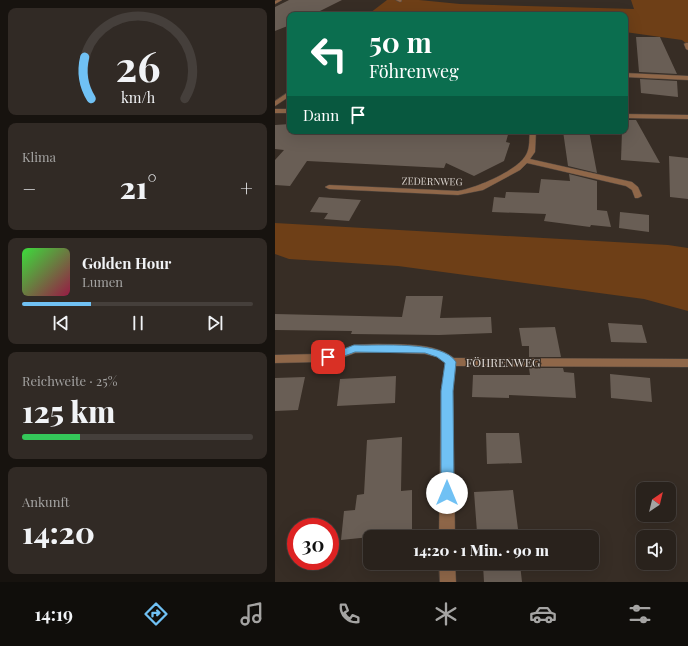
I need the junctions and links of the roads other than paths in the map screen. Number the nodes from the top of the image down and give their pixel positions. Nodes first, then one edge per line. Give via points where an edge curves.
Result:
1 (280, 0) edge
2 (275, 3) edge
3 (628, 75) edge
4 (688, 78) edge
5 (287, 95) edge
6 (275, 104) edge
7 (275, 111) edge
8 (287, 111) edge
9 (628, 116) edge
10 (688, 117) edge
11 (533, 134) edge
12 (526, 160) junction
13 (329, 187) dead end
14 (638, 196) dead end
15 (275, 359) edge
16 (451, 362) junction
17 (688, 363) edge
18 (447, 530) edge
19 (447, 570) edge
20 (447, 582) edge

1 - 2 street
3 - 4 street
5 - 6 street
7 - 8 street
9 - 10 street
11 - 12 street via 531,152
12 - 13 street, ZEDERNWEG via 517,168 471,191 458,193
12 - 14 street via 629,184
15 - 16 street, FÖHRENWEG via 317,358 339,355 354,349 378,348 425,350 441,354
16 - 17 street, FÖHRENWEG
16 - 18 street via 447,391
19 - 20 street

